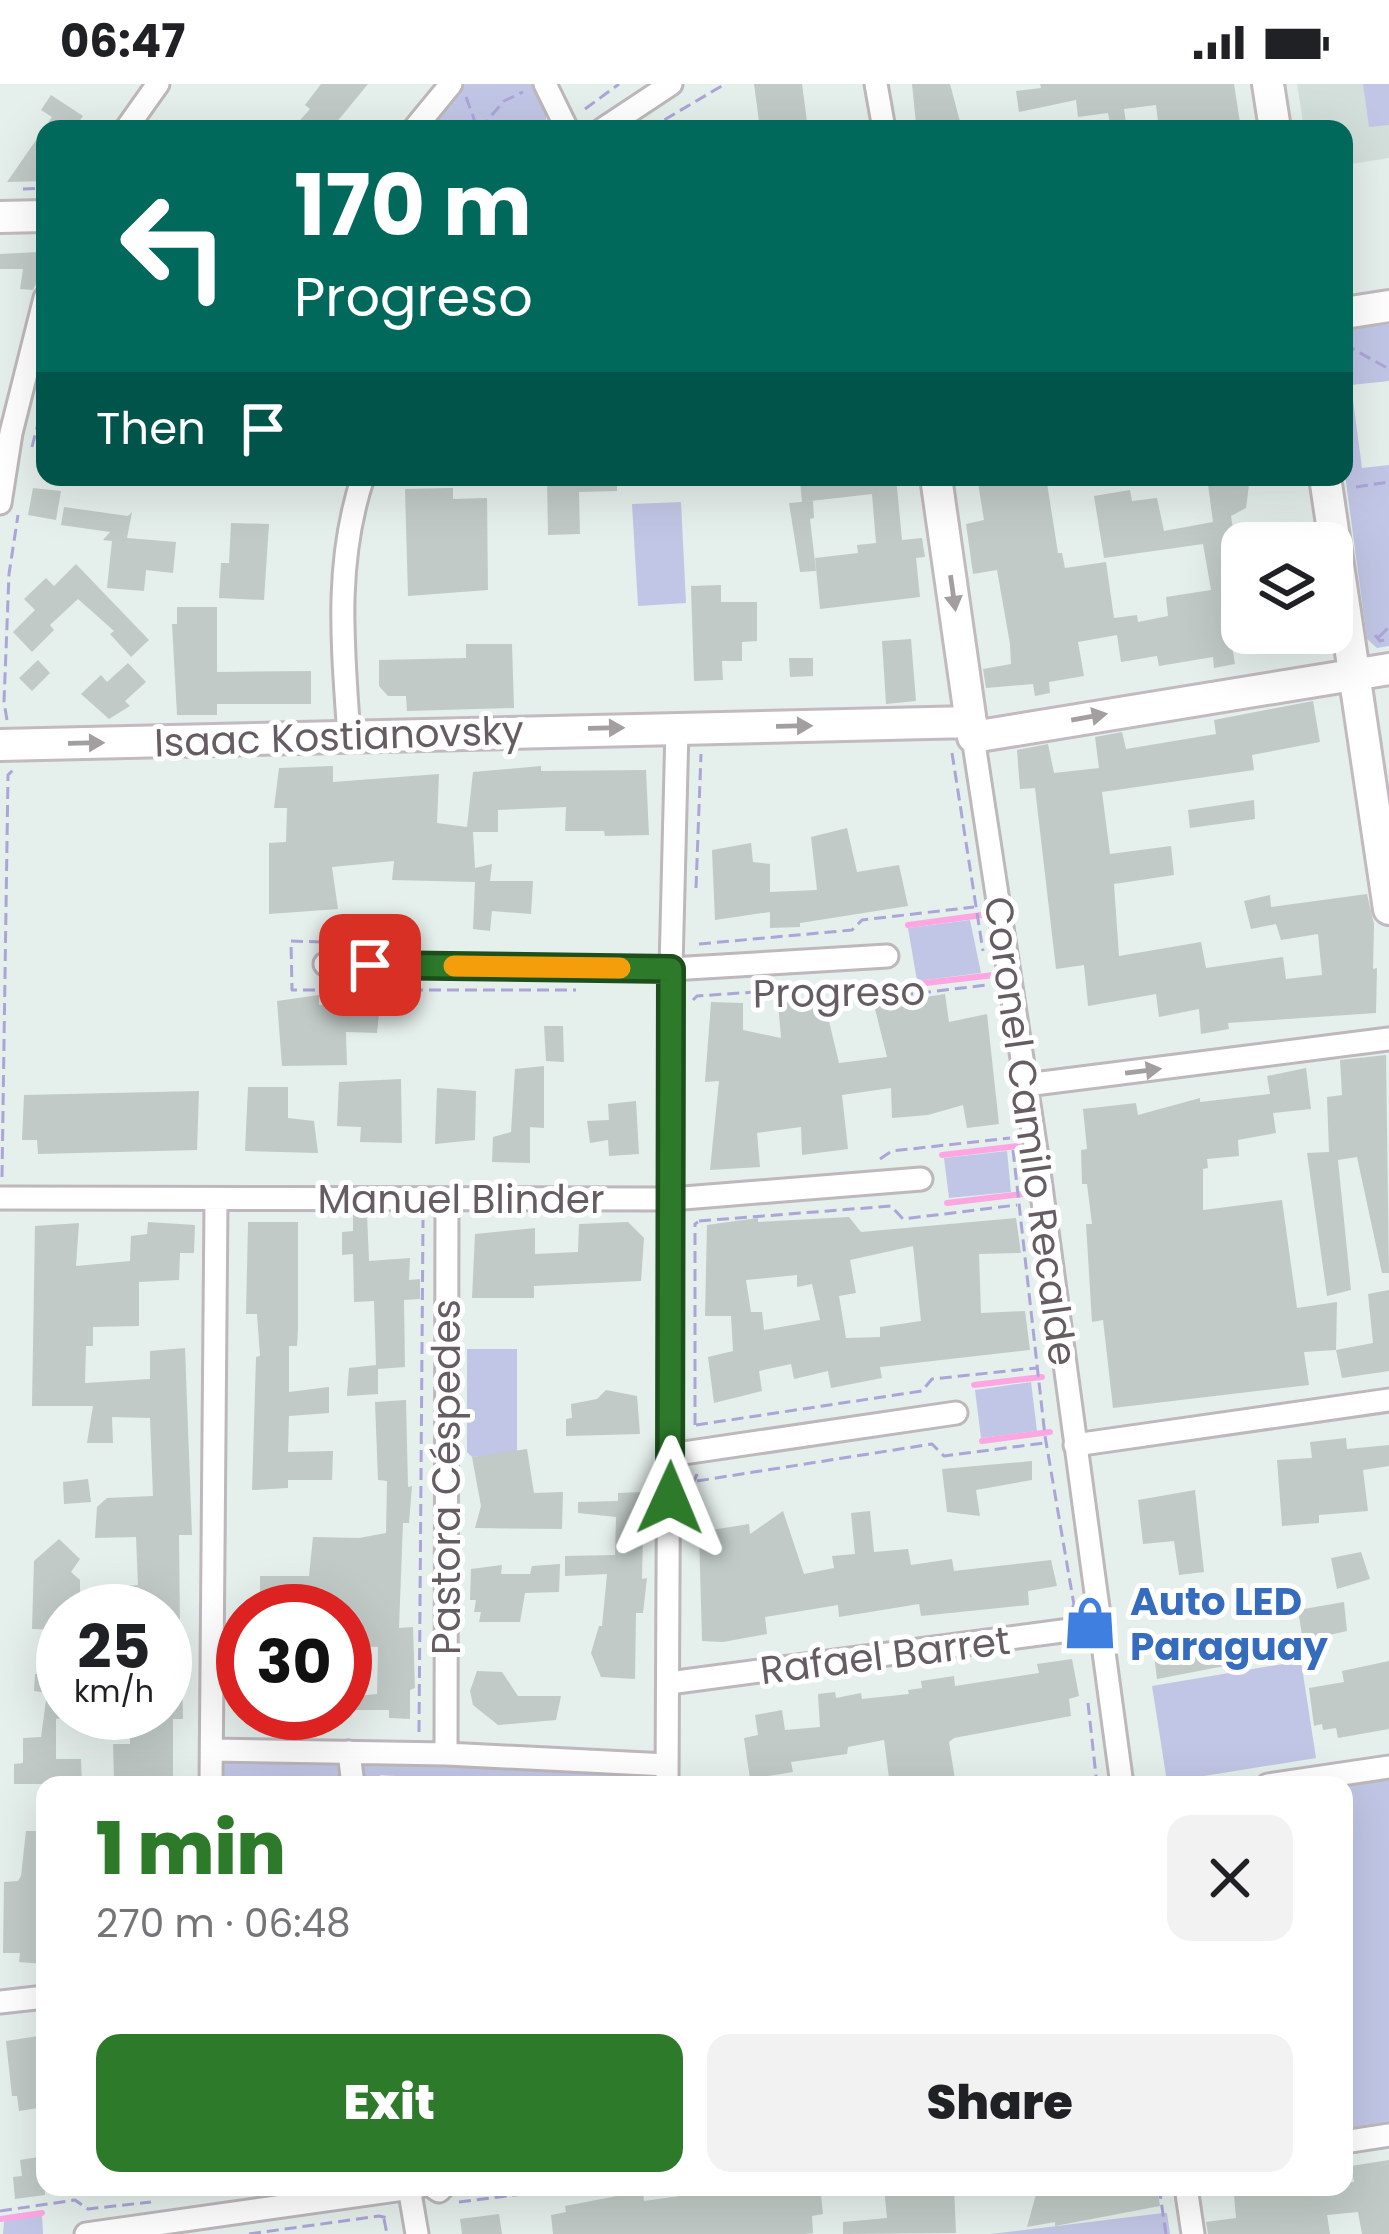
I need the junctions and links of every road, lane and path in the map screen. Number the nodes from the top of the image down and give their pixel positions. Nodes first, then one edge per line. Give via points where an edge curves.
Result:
1 (158, 84) edge
2 (545, 84) edge
3 (619, 84) edge
4 (671, 84) edge
5 (725, 84) edge
6 (876, 84) edge
7 (1268, 84) edge
8 (458, 88) edge
9 (523, 92) dead end
10 (592, 117) edge
11 (132, 120) edge
12 (424, 120) edge
13 (474, 120) edge
14 (487, 120) edge
15 (563, 120) edge
16 (664, 120) edge
17 (882, 120) edge
18 (1274, 120) edge
19 (36, 216) edge
20 (0, 217) edge
21 (1389, 306) edge
22 (1353, 312) edge
23 (36, 334) edge
24 (1353, 349) edge
25 (1389, 368) edge
26 (36, 431) edge
27 (28, 461) dead end
28 (1353, 482) edge
29 (1389, 482) edge
30 (360, 486) edge
31 (937, 486) edge
32 (1340, 486) edge
33 (10, 504) edge
34 (1389, 627) edge
35 (1378, 638) dead end
36 (1389, 669) edge
37 (1351, 674) junction
38 (677, 728) junction
39 (350, 737) junction
40 (965, 737) junction
41 (9, 746) edge
42 (701, 752) dead end
43 (696, 892) dead end
44 (974, 907) junction
45 (1389, 909) edge
46 (694, 939) dead end
47 (983, 955) dead end
48 (887, 956) dead end
49 (325, 964) dead end
50 (671, 969) junction
51 (989, 985) dead end
52 (292, 990) dead end
53 (573, 990) dead end
54 (692, 1002) dead end
55 (1389, 1039) edge
56 (1027, 1085) junction
57 (1012, 1138) dead end
58 (1013, 1150) dead end
59 (892, 1151) dead end
60 (1, 1176) edge
61 (921, 1179) dead end
62 (0, 1198) edge
63 (446, 1199) junction
64 (671, 1199) junction
65 (216, 1201) junction
66 (1019, 1205) junction
67 (420, 1217) dead end
68 (1037, 1368) junction
69 (1389, 1400) edge
70 (956, 1413) dead end
71 (1046, 1443) junction
72 (1075, 1445) junction
73 (670, 1456) junction
74 (697, 1478) dead end
75 (1074, 1605) dead end
76 (1100, 1626) junction
77 (669, 1683) junction
78 (1087, 1696) dead end
79 (416, 1741) dead end
80 (212, 1750) junction
81 (349, 1752) junction
82 (446, 1754) junction
83 (1389, 1767) edge
84 (667, 1775) edge
85 (211, 1776) edge
86 (352, 1776) edge
87 (1095, 1776) edge
88 (1121, 1776) edge
89 (1328, 1776) edge
90 (36, 1998) edge
91 (0, 2002) edge
92 (1389, 2135) edge
93 (1353, 2141) edge
94 (355, 2196) edge
95 (413, 2196) edge
96 (1160, 2196) edge
97 (1187, 2196) edge
98 (159, 2201) dead end
99 (0, 2211) edge
100 (86, 2234) edge
101 (249, 2234) edge
102 (387, 2234) edge
103 (417, 2234) edge
104 (1166, 2234) edge
105 (1193, 2234) edge

1 - 11 street
2 - 15 street
3 - 10 path
4 - 10 street
5 - 16 path
6 - 17 street
7 - 18 street
8 - 12 street
8 - 13 path
9 - 14 path
19 - 20 street
21 - 22 street
23 - 33 street via 11,433
24 - 25 path
26 - 27 path
28 - 29 path
30 - 39 street via 340,586
31 -> 40 street, Coronel Camilo Recalde
32 - 37 street
33 - 41 path
34 - 35 path
36 - 37 street
40 -> 37 street
37 - 45 street
39 -> 38 street, Isaac Kostianovsky
38 -> 40 street, Isaac Kostianovsky
38 - 50 street
41 -> 39 street, Isaac Kostianovsky
40 - 44 path, Coronel Camilo Recalde
40 - 56 street, Coronel Camilo Recalde
41 - 60 path
42 - 43 path
44 - 46 path, Progreso via 862,920 852,930
44 - 47 path, Coronel Camilo Recalde
48 - 50 street, Progreso
49 - 50 street, Progreso
50 - 64 street
51 - 54 path, Progreso via 870,999 855,985 697,993
52 - 53 path
56 -> 55 street
56 - 72 street, Coronel Camilo Recalde
57 - 59 path
58 - 66 path, Coronel Camilo Recalde
61 - 64 street, Manuel Blinder
62 - 65 street, Manuel Blinder
63 - 64 street, Manuel Blinder
63 - 65 street, Manuel Blinder
63 - 82 street, Pastora Céspedes
64 - 73 street
65 - 80 street
66 - 68 path, Coronel Camilo Recalde
66 - 68 path via 903,1219 892,1206 694,1224 692,1423
67 - 79 path, Pastora Céspedes
68 - 71 path, Coronel Camilo Recalde
69 - 72 street
70 - 73 street
71 - 74 path via 944,1456 932,1444
71 - 75 path, Coronel Camilo Recalde
72 - 76 street, Coronel Camilo Recalde
73 - 77 street
76 - 77 street, Rafael Barret
76 - 88 street, Coronel Camilo Recalde
77 - 84 street
78 - 87 path
80 - 81 street
80 - 85 street
81 - 82 street
81 - 86 street
82 - 84 street
83 - 89 street
90 - 91 street
92 - 93 street
94 - 100 street
95 - 103 street
96 - 104 path
97 - 105 street
98 - 99 path via 88,2209 75,2200
101 - 102 path via 379,2216

